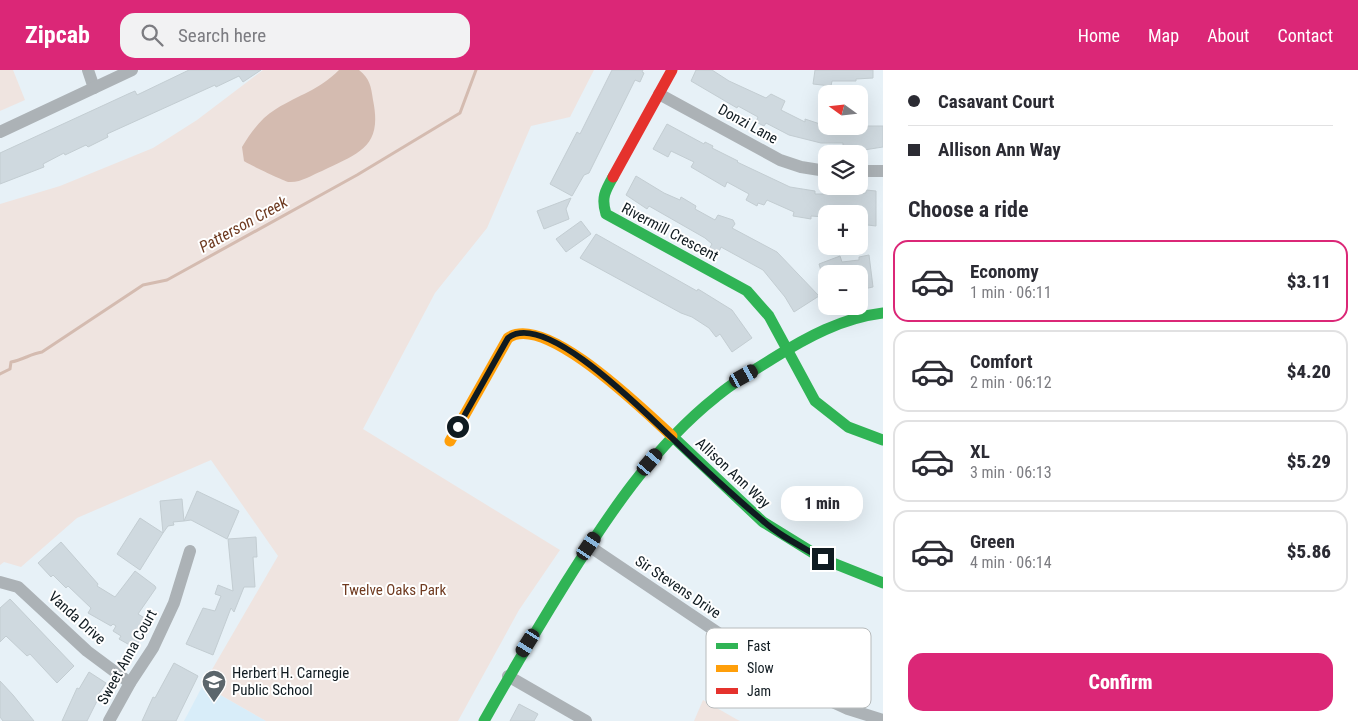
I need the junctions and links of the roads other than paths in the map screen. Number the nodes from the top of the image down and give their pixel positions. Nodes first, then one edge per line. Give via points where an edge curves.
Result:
1 (88, 70) edge
2 (132, 70) edge
3 (672, 70) edge
4 (94, 88) junction
5 (659, 94) junction
6 (0, 132) edge
7 (818, 170) edge
8 (868, 171) edge
9 (883, 171) edge
10 (883, 313) edge
11 (788, 350) junction
12 (672, 438) junction
13 (883, 440) edge
14 (450, 441) dead end
15 (589, 546) junction
16 (190, 551) dead end
17 (0, 582) edge
18 (883, 583) edge
19 (710, 628) edge
20 (508, 676) junction
21 (130, 683) junction
22 (846, 708) edge
23 (883, 720) edge
24 (109, 721) edge
25 (484, 721) edge
26 (586, 721) edge

1 - 4 street
2 - 4 street
3 - 5 street, Rivermill Crescent
4 - 6 street
5 - 7 street, Donzi Lane via 780,160
5 - 11 street, Rivermill Crescent via 604,192 602,202 606,214 747,292 769,316
8 - 9 street
10 - 11 street via 864,314 844,321
11 - 12 street via 744,376 708,403
11 - 13 street via 815,401 832,418
12 - 14 street, Allison Ann Way via 581,357 558,343 518,332 508,338
12 - 15 street via 630,487
12 - 18 street, Allison Ann Way via 763,522 823,559
15 - 19 street, Sir Stevens Drive
15 - 20 street
16 - 21 street, Sweet Anna Court via 171,612 154,648
17 - 21 street, Vanda Drive via 18,587 86,651
20 - 25 street
20 - 26 street
21 - 24 street, Sweet Anna Court
22 - 23 street, Sir Stevens Drive

